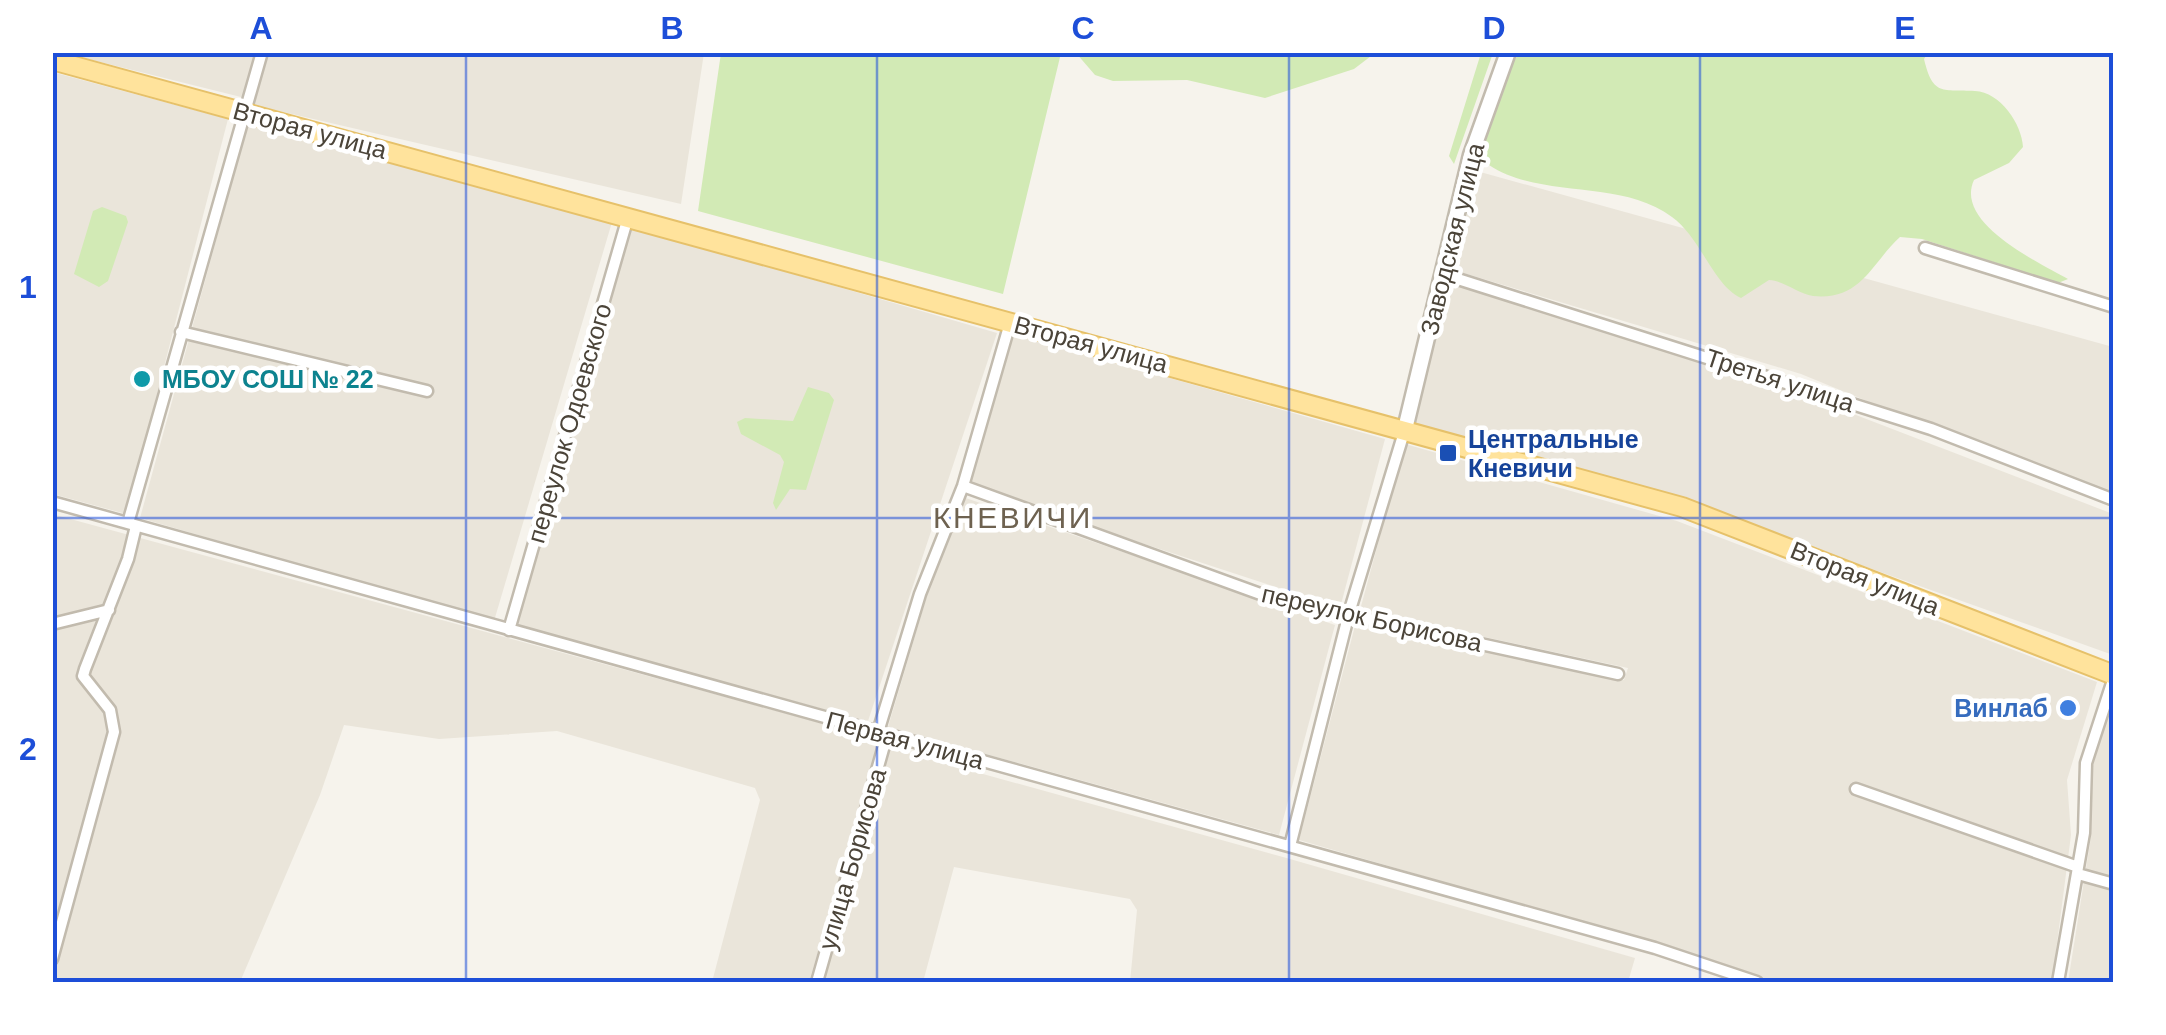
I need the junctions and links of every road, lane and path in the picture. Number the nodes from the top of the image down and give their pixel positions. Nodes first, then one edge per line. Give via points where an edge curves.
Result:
1 (262, 52) edge
2 (1508, 52) edge
3 (52, 60) edge
4 (245, 112) junction
5 (629, 216) junction
6 (1925, 248) dead end
7 (1442, 274) junction
8 (2114, 307) edge
9 (1010, 323) junction
10 (181, 332) junction
11 (427, 391) dead end
12 (1405, 429) junction
13 (962, 486) junction
14 (2114, 500) edge
15 (52, 502) edge
16 (132, 524) junction
17 (110, 610) junction
18 (1349, 613) junction
19 (52, 624) edge
20 (509, 630) junction
21 (1618, 674) dead end
22 (2114, 676) edge
23 (883, 733) junction
24 (1856, 789) dead end
25 (1290, 846) junction
26 (2078, 870) junction
27 (2114, 884) edge
28 (52, 959) edge
29 (817, 982) edge
30 (1757, 982) edge
31 (2058, 982) edge

1 - 4 street
2 - 7 street, Заводская улица via 1472,155
3 - 4 main road, Вторая улица
4 - 5 main road, Вторая улица
4 - 10 street
5 - 9 main road, Вторая улица
5 - 20 street, переулок Одоевского
6 - 8 street
7 - 12 street, Заводская улица
7 - 14 street, Третья улица via 1931,429
9 - 12 main road, Вторая улица
9 - 13 street
10 - 11 street
10 - 16 street
12 - 18 street
12 - 22 main road, Вторая улица via 1682,507
13 - 18 street, переулок Борисова via 1274,599
13 - 23 street via 920,594
15 - 16 street, Первая улица
16 - 17 street
16 - 20 street, Первая улица
17 - 19 street
17 - 28 street via 84,676 110,710 114,732
18 - 21 street, переулок Борисова
18 - 25 street
20 - 23 street, Первая улица
22 - 26 street via 2086,763
23 - 25 street, Первая улица
23 - 29 street, улица Борисова
24 - 26 street
25 - 30 street, Первая улица
26 - 27 street
26 - 31 street

